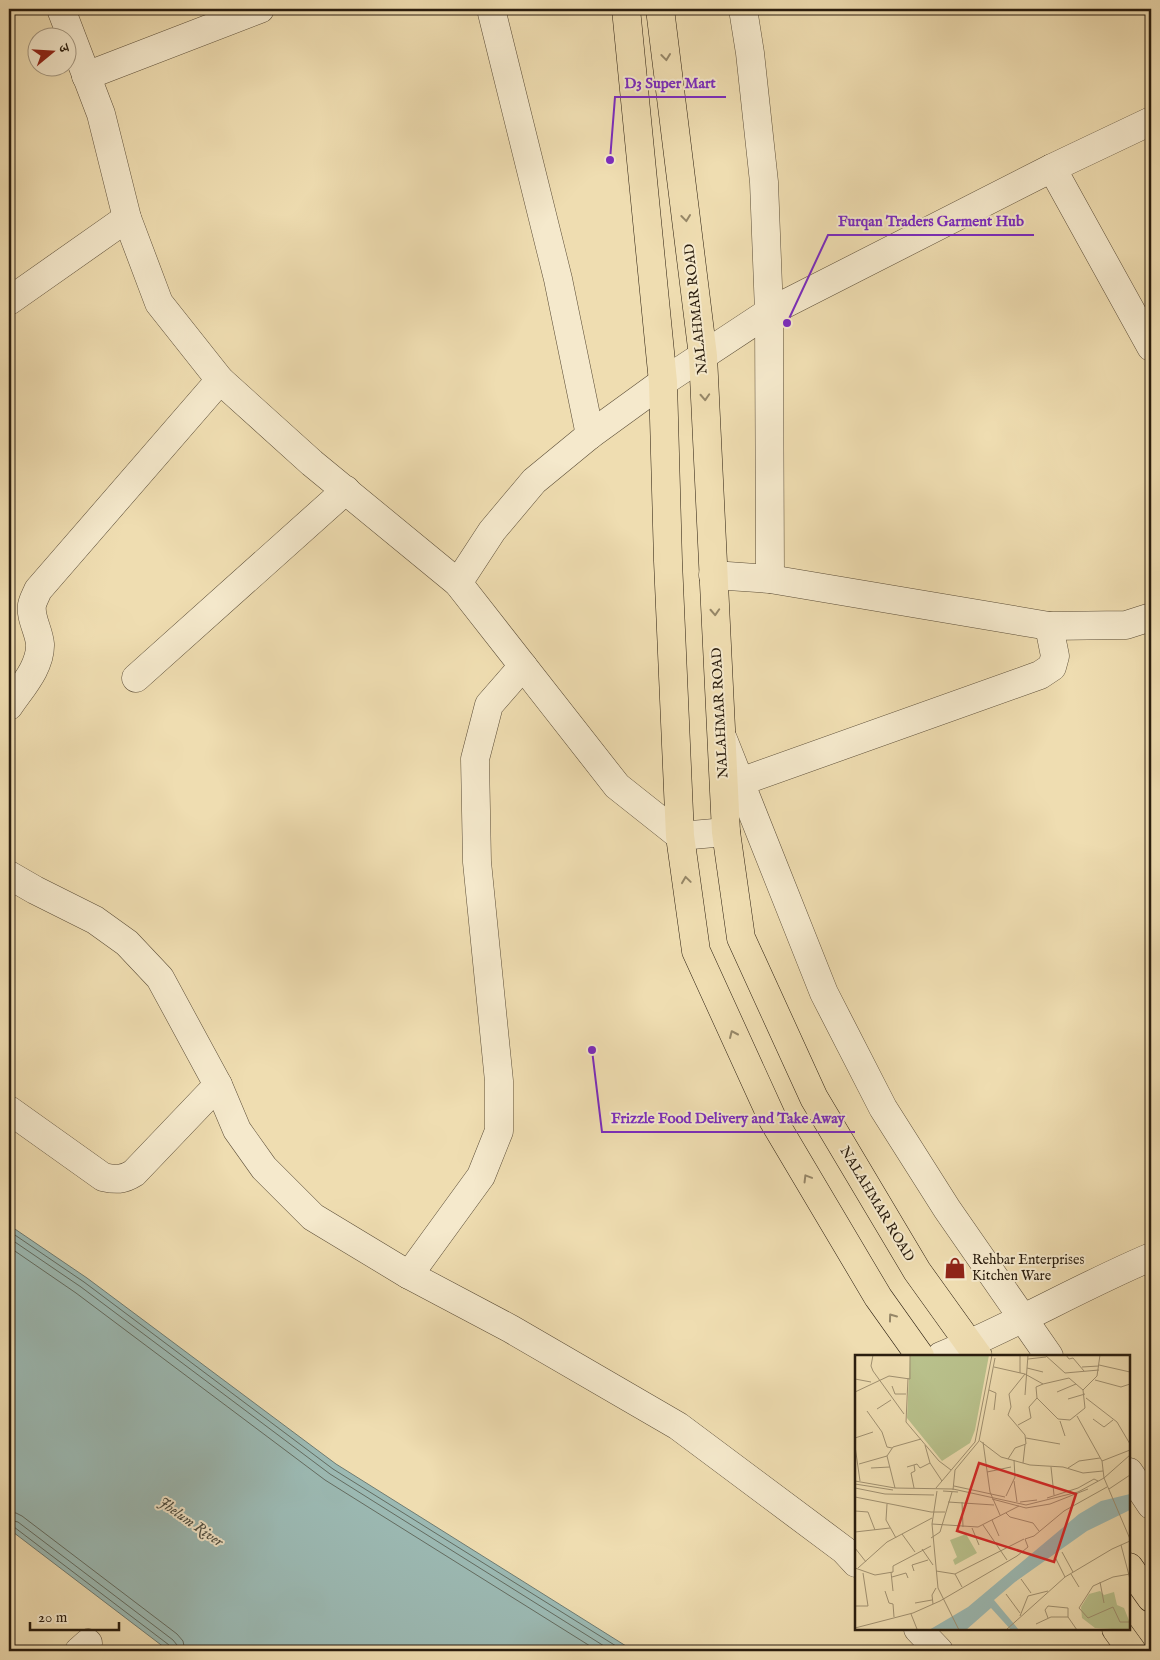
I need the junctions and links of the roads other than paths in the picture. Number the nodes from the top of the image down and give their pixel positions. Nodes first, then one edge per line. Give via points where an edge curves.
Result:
1 (61, 9) edge
2 (260, 9) edge
3 (491, 9) edge
4 (626, 9) edge
5 (660, 9) edge
6 (743, 9) edge
7 (86, 76) junction
8 (1151, 121) edge
9 (1052, 168) junction
10 (127, 218) junction
11 (9, 300) edge
12 (769, 312) junction
13 (1151, 347) edge
14 (702, 356) junction
15 (220, 380) junction
16 (663, 382) junction
17 (590, 435) junction
18 (346, 490) junction
19 (713, 575) junction
20 (770, 579) junction
21 (458, 583) junction
22 (1151, 618) edge
23 (1049, 626) junction
24 (523, 666) junction
25 (136, 678) dead end
26 (9, 706) edge
27 (722, 736) junction
28 (740, 782) junction
29 (726, 832) junction
30 (680, 836) junction
31 (9, 874) edge
32 (218, 1084) junction
33 (9, 1110) edge
34 (1151, 1257) edge
35 (409, 1275) junction
36 (1022, 1317) junction
37 (974, 1350) edge
38 (919, 1355) edge
39 (946, 1355) edge
40 (1048, 1355) edge
41 (1130, 1474) edge
42 (1151, 1505) edge
43 (852, 1549) edge
44 (1130, 1568) edge
45 (1151, 1598) edge
46 (919, 1630) edge
47 (1117, 1630) edge
48 (939, 1651) edge
49 (1132, 1651) edge

1 - 7 street
2 - 7 street
3 - 17 street via 558,279
4 - 16 main road
5 -> 14 main road, NALAHMAR ROAD
6 - 12 street via 764,182
7 - 10 street via 100,114
8 - 9 street
9 - 12 street
9 - 13 street
10 - 11 street
10 - 15 street via 160,303
12 - 14 street
12 - 20 street
14 - 16 street
14 -> 19 main road, NALAHMAR ROAD
15 - 18 street
15 - 26 street via 38,590 32,606 40,643 39,659
16 - 17 street
16 - 30 main road
17 - 21 street via 534,481 492,531
18 - 21 street
18 - 25 street
19 - 20 street
19 -> 27 main road, NALAHMAR ROAD
20 - 23 street
21 - 24 street
22 - 23 street via 1126,625
23 - 28 street via 1055,656 1052,667 1040,675
24 - 30 street via 616,786
24 - 35 street via 489,705 475,759 477,862 499,1081 499,1131 481,1176
27 - 28 street
27 - 29 main road, NALAHMAR ROAD
28 - 36 street via 824,993 883,1108 947,1209
29 - 30 street
29 - 37 main road, NALAHMAR ROAD via 741,938 814,1098 916,1271
38 -> 30 main road via 878,1297 769,1111 696,951
31 - 32 street via 95,920 127,943 160,978
32 - 33 street via 134,1173 116,1180 104,1178
32 - 35 street via 237,1130 264,1168 313,1217
34 - 36 street
35 - 43 street via 511,1329 678,1426
36 - 37 street
36 - 40 street
37 - 39 street
41 - 42 street
44 - 45 main road
46 - 48 street
47 - 49 main road

